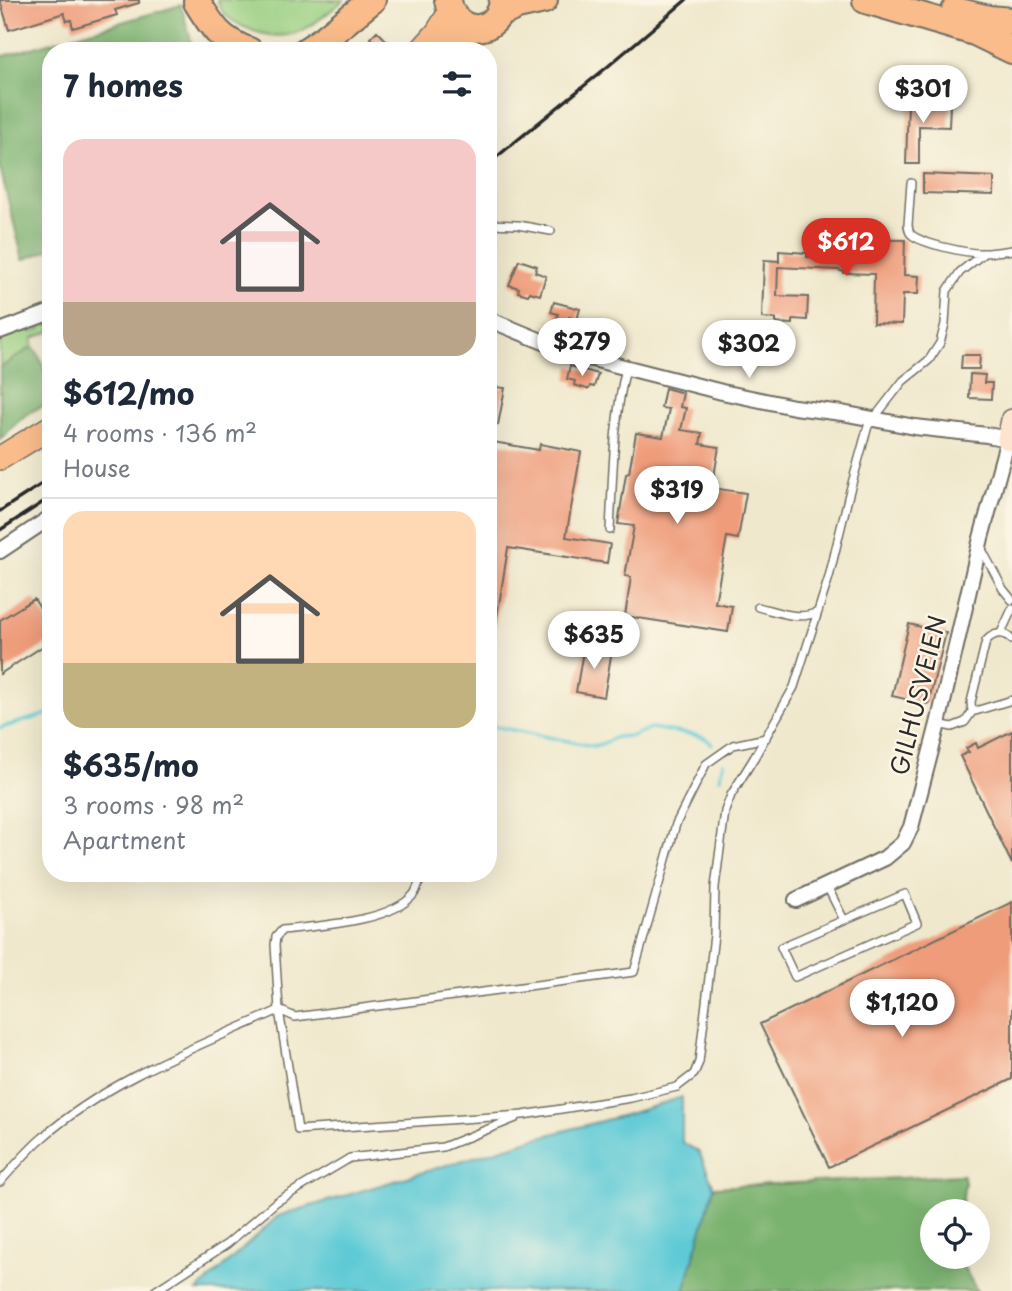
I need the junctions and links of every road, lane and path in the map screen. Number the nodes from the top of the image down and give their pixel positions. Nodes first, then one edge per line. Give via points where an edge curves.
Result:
1 (372, 0) edge
2 (544, 0) edge
3 (866, 0) edge
4 (909, 0) edge
5 (197, 1) edge
6 (448, 3) edge
7 (502, 6) edge
8 (1012, 21) edge
9 (475, 28) junction
10 (221, 42) edge
11 (326, 42) edge
12 (428, 42) edge
13 (452, 42) edge
14 (1012, 50) edge
15 (911, 183) dead end
16 (497, 224) edge
17 (551, 231) dead end
18 (1012, 250) edge
19 (984, 253) junction
20 (42, 315) edge
21 (497, 323) edge
22 (0, 331) edge
23 (626, 368) junction
24 (873, 418) junction
25 (42, 432) edge
26 (1011, 433) edge
27 (0, 458) edge
28 (42, 523) edge
29 (610, 530) dead end
30 (980, 546) junction
31 (0, 551) edge
32 (1012, 600) edge
33 (758, 607) dead end
34 (1012, 609) edge
35 (818, 612) junction
36 (1001, 633) junction
37 (1012, 640) edge
38 (1012, 700) edge
39 (972, 712) junction
40 (938, 724) junction
41 (766, 738) junction
42 (419, 882) edge
43 (827, 885) junction
44 (796, 900) dead end
45 (844, 920) junction
46 (279, 1010) junction
47 (523, 1115) junction
48 (0, 1182) edge
49 (155, 1291) edge

1 - 11 highway
2 - 7 highway
3 - 14 highway via 975,32
4 - 8 highway
5 - 10 highway via 208,35
6 - 9 highway via 460,24
6 - 12 main road
7 - 9 highway via 493,22
9 - 13 main road
15 - 19 lane via 908,225 912,236 963,252
16 - 17 lane
18 - 19 lane
19 - 24 lane via 947,291 945,324 929,360 903,381
20 - 22 street
21 - 23 street, GILHUSVEIEN via 573,355
23 - 24 street, GILHUSVEIEN via 757,400
23 - 29 lane via 616,425
24 - 26 street, GILHUSVEIEN via 987,435
24 - 35 lane
25 - 27 main road
26 - 30 street, GILHUSVEIEN
28 - 31 street
30 - 32 lane
30 - 40 street, GILHUSVEIEN
33 - 35 lane via 795,616
34 - 36 lane
35 - 41 lane via 794,687
36 - 37 lane
36 - 39 lane via 986,641
38 - 39 lane
39 - 40 lane via 965,722 952,727
40 - 43 street, GILHUSVEIEN via 903,843 885,858
41 - 46 lane via 733,745 706,764 676,824 635,972 295,1017
41 - 47 lane via 725,811 699,1062 694,1074 677,1087
42 - 46 lane via 414,894 396,909 363,919 282,930 275,945
43 - 44 street, GILHUSVEIEN
43 - 45 lane
45 - 45 lane via 905,894 917,923 795,977 781,947
46 - 47 lane via 298,1130
46 - 48 lane via 131,1077 41,1139
47 - 49 lane via 443,1147 350,1158 276,1202 227,1244

